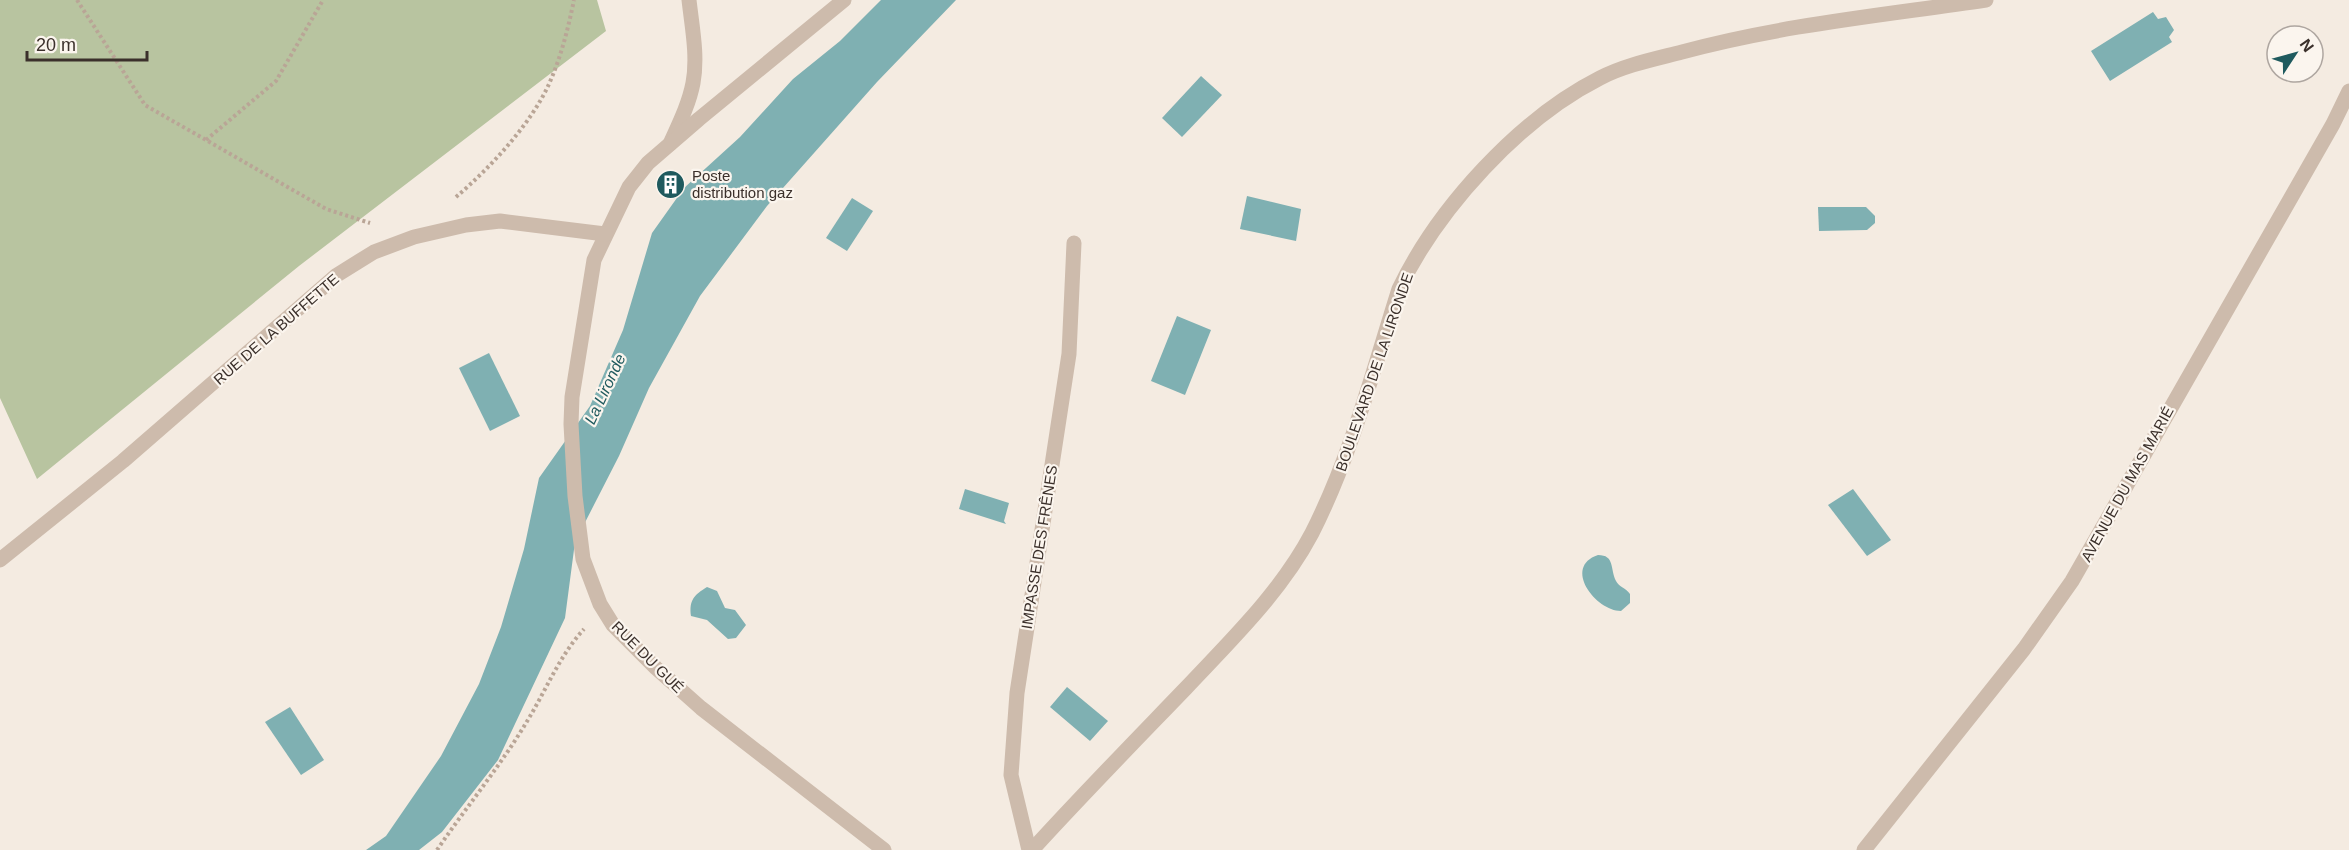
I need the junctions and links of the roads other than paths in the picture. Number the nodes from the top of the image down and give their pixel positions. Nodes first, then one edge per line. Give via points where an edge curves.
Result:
1 (689, 0) edge
2 (844, 0) edge
3 (1986, 0) edge
4 (2349, 92) edge
5 (670, 144) junction
6 (605, 234) junction
7 (1074, 243) dead end
8 (0, 560) edge
9 (884, 850) edge
10 (1030, 850) edge
11 (1864, 850) edge

1 - 5 street via 695,55 693,82
2 - 5 street, RUE DU GUÉ
3 - 10 street, BOULEVARD DE LA LIRONDE via 1751,34 1637,63 1601,77 1536,120 1476,178 1447,212 1410,267 1338,476 1311,534 1276,588
4 - 11 street, AVENUE DU MAS MARIÉ via 2072,581 2024,649
5 - 6 street, RUE DU GUÉ via 629,187
6 - 8 street, RUE DE LA BUFFETTE via 500,221 414,237 374,252 337,275 123,461
6 - 9 street, RUE DU GUÉ via 594,260 571,424 584,559 600,603 613,625 701,708
7 - 10 street, IMPASSE DES FRÊNES via 1069,354 1016,705 1011,776

